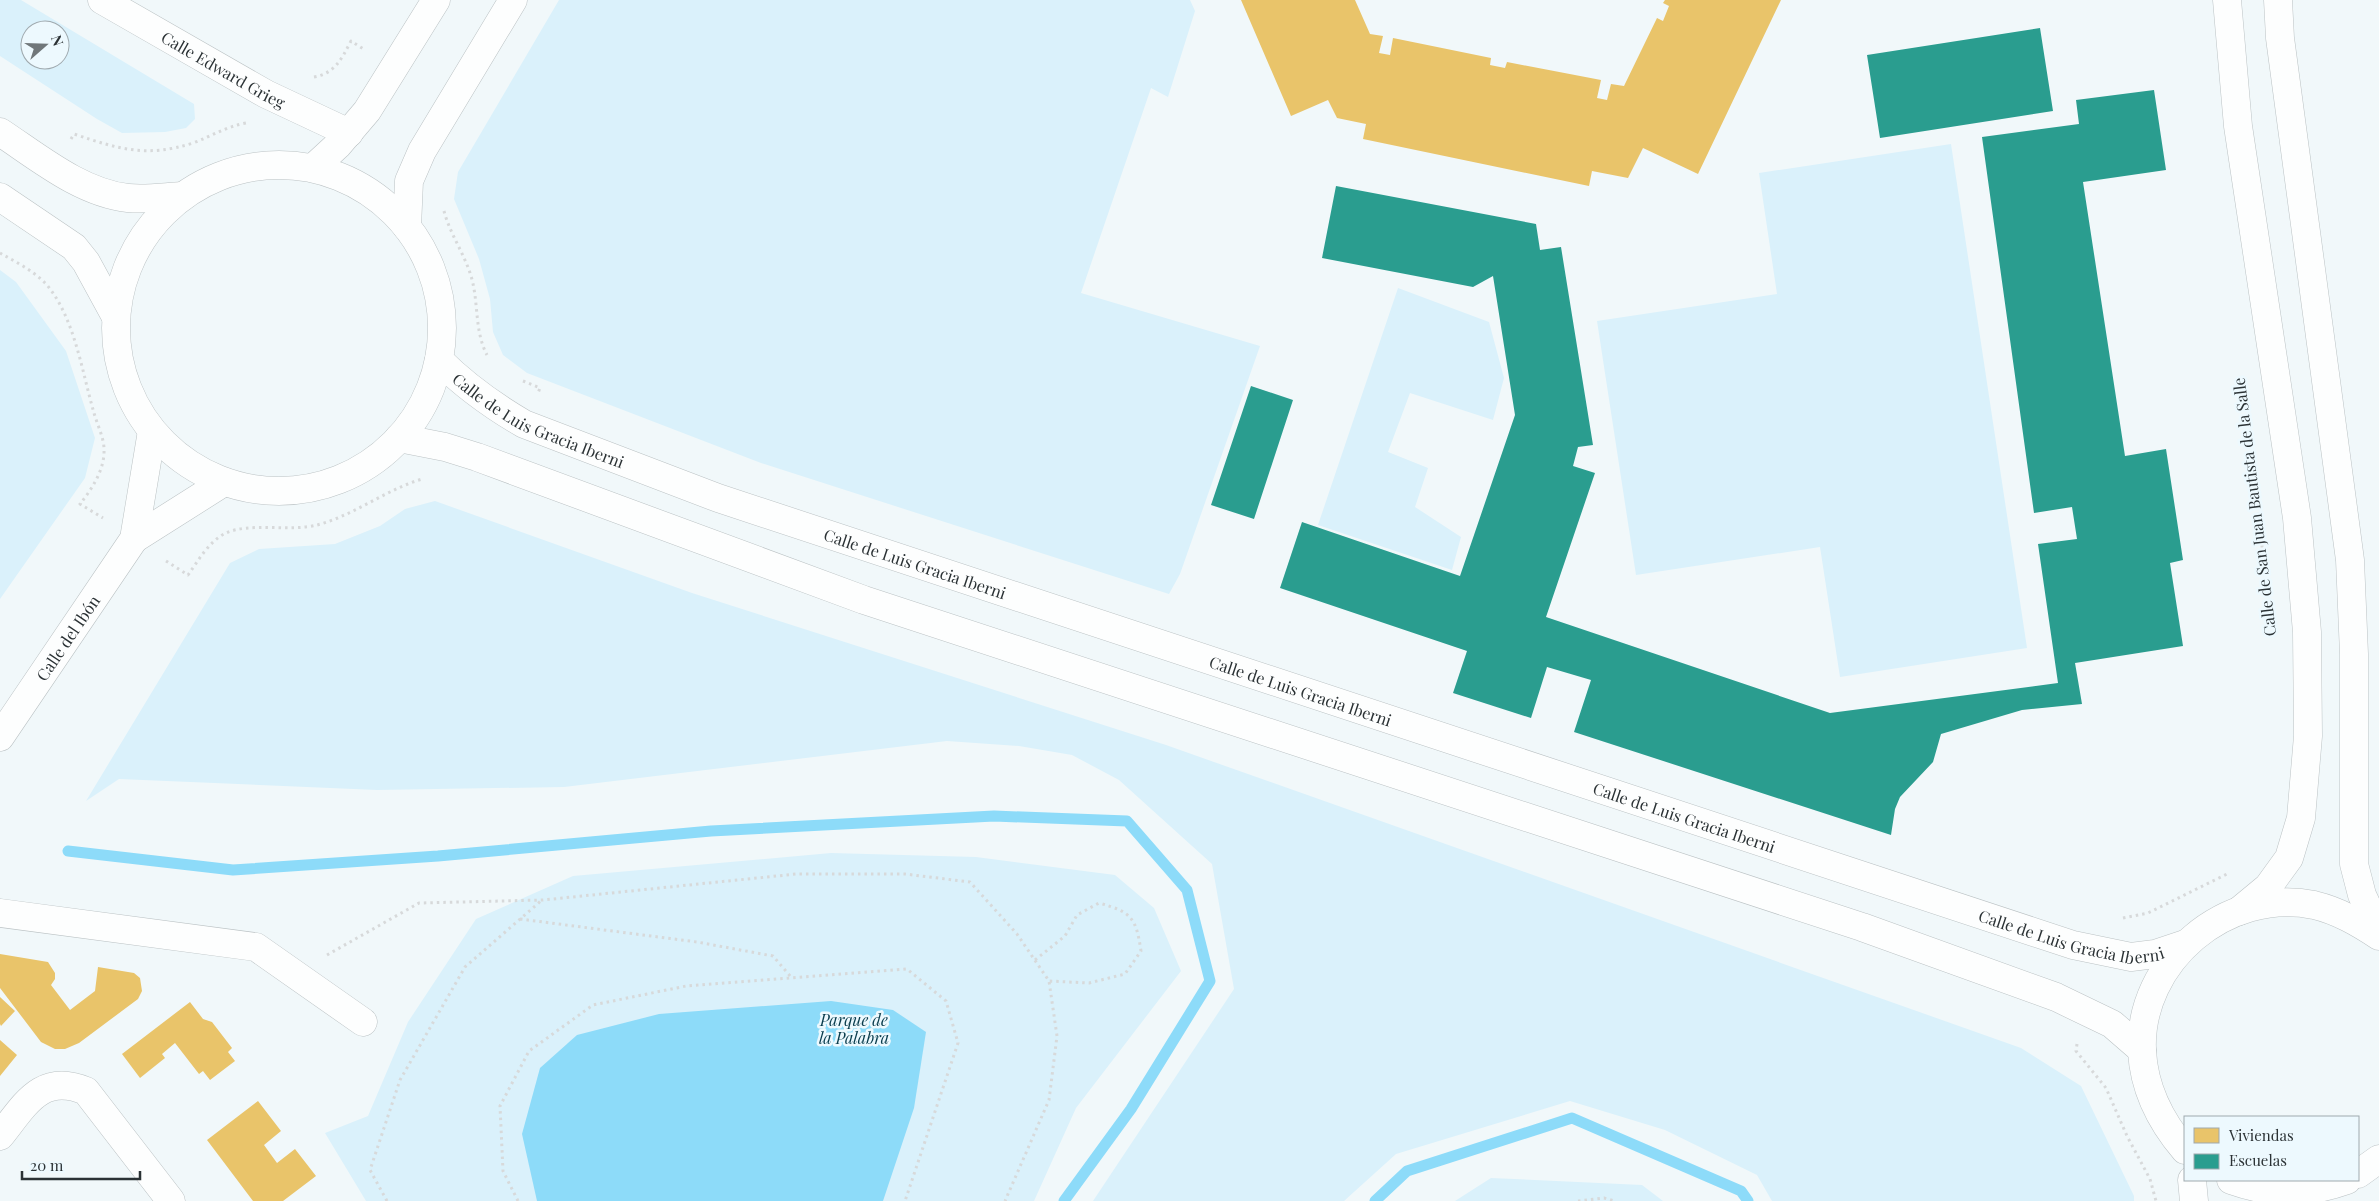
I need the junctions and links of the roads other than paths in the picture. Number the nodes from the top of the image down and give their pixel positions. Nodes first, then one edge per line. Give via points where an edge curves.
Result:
1 (102, 0) edge
2 (436, 0) edge
3 (513, 0) edge
4 (2227, 0) edge
5 (2278, 0) edge
6 (0, 132) edge
7 (349, 133) junction
8 (312, 168) junction
9 (182, 196) junction
10 (0, 197) edge
11 (407, 227) junction
12 (116, 317) junction
13 (439, 360) junction
14 (152, 431) junction
15 (399, 438) junction
16 (224, 482) junction
17 (134, 539) junction
18 (0, 737) edge
19 (2239, 911) junction
20 (0, 913) edge
21 (2379, 932) edge
22 (2379, 936) edge
23 (2185, 944) junction
24 (363, 1022) dead end
25 (2142, 1050) junction
26 (0, 1136) edge
27 (2184, 1150) edge
28 (2379, 1159) edge
29 (2359, 1173) edge
30 (2192, 1181) edge
31 (2234, 1181) edge
32 (2344, 1181) edge
33 (2295, 1197) edge
34 (171, 1201) edge
35 (2194, 1201) edge

1 - 7 main road, Calle Edward Grieg via 266,94
2 - 7 main road via 367,111
3 - 11 main road via 422,152 409,181
4 - 19 main road via 2238,126 2297,518 2307,632 2308,736 2301,818 2288,858 2268,887
5 - 21 main road via 2280,38 2350,560 2354,654 2354,864 2362,895
6 - 9 main road via 91,188 128,198
7 - 8 main road
8 - 9 main road via 285,164 258,166 205,182
8 - 11 main road via 339,176 365,189
9 - 12 main road via 160,215 142,238 120,289
10 - 12 main road via 74,247 86,262
11 - 13 main road via 422,250 440,304
12 - 14 main road via 116,341 127,389
13 - 15 main road via 417,415
13 - 23 main road, Calle de Luis Gracia Iberni via 462,383 524,424 718,498 2104,953 2131,957 2155,954
14 - 16 main road via 196,470
14 - 17 main road, Calle del Ibón
15 - 16 main road via 376,460 348,476 318,487 286,492 254,490
15 - 25 main road via 445,446 484,459 864,600 1862,927 2086,1010 2112,1024
16 - 17 main road, Calle del Ibón
17 - 18 main road, Calle del Ibón
19 - 22 main road via 2276,903 2314,905 2350,917
19 - 23 main road via 2207,926
20 - 24 main road via 256,947
23 - 25 main road via 2161,975 2147,1011
25 - 27 main road via 2148,1087 2162,1121
26 - 34 main road via 34,1094 57,1086 74,1086 86,1091
28 - 29 main road
30 - 35 main road
31 - 33 main road via 2257,1190
32 - 33 main road

